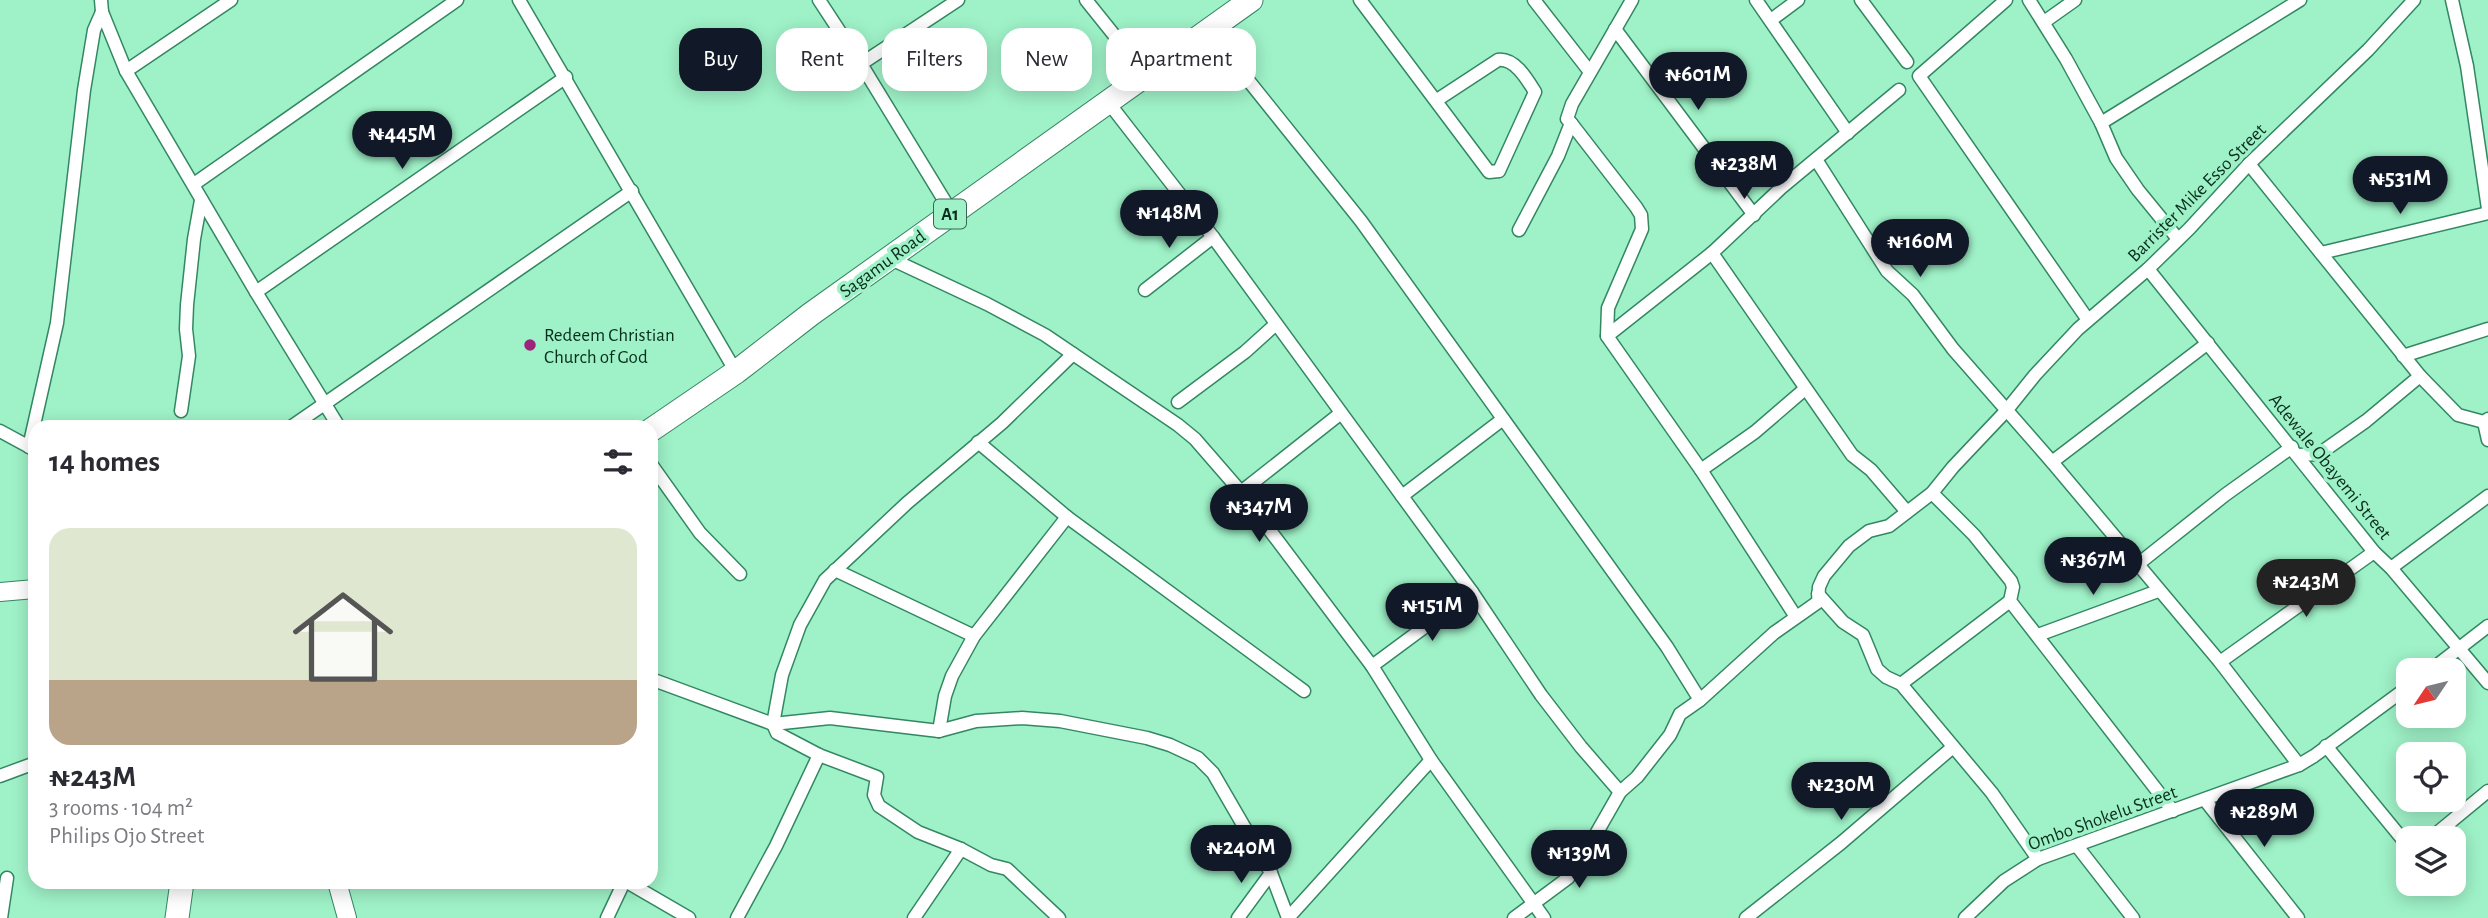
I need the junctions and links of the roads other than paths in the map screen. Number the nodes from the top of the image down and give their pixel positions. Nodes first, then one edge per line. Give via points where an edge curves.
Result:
1 (231, 0) edge
2 (457, 0) edge
3 (519, 0) edge
4 (819, 0) edge
5 (958, 0) edge
6 (1086, 0) edge
7 (1251, 0) edge
8 (1360, 0) edge
9 (1534, 0) edge
10 (1632, 0) edge
11 (1756, 0) edge
12 (1798, 0) edge
13 (1861, 0) edge
14 (2006, 0) edge
15 (2029, 0) edge
16 (2075, 0) edge
17 (2300, 0) edge
18 (2414, 0) edge
19 (2452, 0) edge
20 (102, 6) edge
21 (1771, 20) junction
22 (2044, 22) junction
23 (837, 28) edge
24 (1108, 28) edge
25 (1211, 28) edge
26 (1615, 29) junction
27 (868, 59) edge
28 (1907, 62) dead end
29 (126, 71) junction
30 (1590, 72) junction
31 (868, 75) edge
32 (566, 77) junction
33 (1256, 90) edge
34 (1899, 90) dead end
35 (1124, 91) edge
36 (1437, 100) junction
37 (1108, 102) junction
38 (1571, 123) junction
39 (2101, 123) junction
40 (1848, 133) junction
41 (1816, 161) junction
42 (2249, 164) junction
43 (194, 184) junction
44 (632, 191) junction
45 (201, 200) junction
46 (2488, 211) edge
47 (952, 213) junction
48 (1754, 215) junction
49 (1519, 230) dead end
50 (1213, 237) junction
51 (2178, 239) junction
52 (1712, 253) junction
53 (2321, 253) junction
54 (889, 258) junction
55 (2148, 269) junction
56 (1145, 290) dead end
57 (256, 292) junction
58 (2088, 320) junction
59 (1276, 324) junction
60 (2488, 329) edge
61 (1607, 336) junction
62 (2208, 343) junction
63 (1073, 354) junction
64 (2403, 356) junction
65 (736, 372) junction
66 (2420, 376) junction
67 (1805, 389) junction
68 (1178, 402) dead end
69 (326, 405) junction
70 (181, 411) dead end
71 (2006, 411) junction
72 (1341, 413) junction
73 (1503, 419) junction
74 (38, 420) edge
75 (302, 420) edge
76 (335, 420) edge
77 (2486, 420) edge
78 (658, 425) edge
79 (0, 431) edge
80 (2488, 440) edge
81 (978, 442) junction
82 (28, 446) edge
83 (2295, 451) junction
84 (2319, 454) junction
85 (2052, 462) junction
86 (1701, 470) junction
87 (658, 474) edge
88 (2317, 478) junction
89 (1241, 492) junction
90 (1932, 493) junction
91 (1402, 496) junction
92 (2488, 496) edge
93 (1907, 512) junction
94 (1066, 517) junction
95 (2374, 551) junction
96 (2137, 565) junction
97 (2391, 568) junction
98 (835, 570) junction
99 (740, 574) dead end
100 (28, 590) edge
101 (2158, 591) junction
102 (0, 592) edge
103 (1472, 592) junction
104 (1818, 594) junction
105 (2011, 601) junction
106 (1796, 617) junction
107 (2488, 625) edge
108 (2038, 635) junction
109 (974, 636) junction
110 (2460, 649) junction
111 (2448, 658) edge
112 (2220, 663) junction
113 (1372, 667) junction
114 (658, 682) edge
115 (1901, 684) junction
116 (2488, 684) edge
117 (1304, 691) dead end
118 (2396, 696) edge
119 (1700, 700) junction
120 (773, 724) junction
121 (939, 731) junction
122 (2326, 746) junction
123 (1953, 747) junction
124 (819, 755) junction
125 (1431, 760) junction
126 (2299, 765) junction
127 (28, 766) edge
128 (0, 776) edge
129 (2488, 791) edge
130 (1620, 792) junction
131 (2204, 800) junction
132 (2173, 811) junction
133 (2446, 826) edge
134 (2396, 831) edge
135 (2077, 846) junction
136 (961, 849) junction
137 (2038, 859) junction
138 (1271, 873) junction
139 (7, 878) dead end
140 (181, 889) edge
141 (339, 889) edge
142 (622, 889) edge
143 (637, 889) edge
144 (1533, 904) junction
145 (1, 918) edge
146 (177, 918) edge
147 (347, 918) edge
148 (607, 918) edge
149 (689, 918) edge
150 (737, 918) edge
151 (914, 918) edge
152 (1059, 918) edge
153 (1238, 918) edge
154 (1288, 918) edge
155 (1514, 918) edge
156 (1544, 918) edge
157 (1746, 918) edge
158 (1965, 918) edge
159 (2133, 918) edge
160 (2298, 918) edge

1 - 29 street
2 - 43 street
3 - 32 street
4 - 23 street
5 - 27 street
6 - 24 street
7 - 25 highway, Sagamu Road / A1
8 - 36 street
9 - 30 street
10 - 26 street
11 - 21 street
12 - 21 street
13 - 28 street
14 - 58 street via 1919,76
15 - 22 street
16 - 22 street
17 - 39 street
18 - 42 street, Barrister Mike Esso Street
19 - 46 street via 2467,66
20 - 29 street
20 - 74 street via 84,90 57,323
21 - 40 street
22 - 39 street
26 - 30 street
26 - 48 street
29 - 43 street
30 - 38 street via 1568,112
31 - 47 street
32 - 44 street
32 - 57 street
33 - 73 street via 1361,221
34 - 40 street
35 - 37 highway, Sagamu Road / A1
36 - 36 street via 1494,173 1513,144 1535,92 1506,59
37 - 47 highway, Sagamu Road / A1
37 - 50 street
38 - 49 street
38 - 61 street via 1636,207 1642,222 1608,308
39 - 51 street via 2116,158
40 - 41 street
41 - 48 street
41 - 71 street via 1887,271 1913,295
42 - 51 street, Barrister Mike Esso Street
42 - 53 street
43 - 45 street
44 - 65 street
44 - 69 street
45 - 57 street
45 - 70 street via 187,305 189,356
46 - 53 street
47 - 54 highway, Sagamu Road / A1
48 - 52 street
50 - 56 street
50 - 59 street
51 - 55 street, Barrister Mike Esso Street
52 - 61 street
52 - 67 street
53 - 64 street
54 - 63 street via 988,304
54 - 65 highway, Sagamu Road / A1
55 - 58 street, Barrister Mike Esso Street
55 - 62 street, Adewale Obayemi Street
57 - 69 street
58 - 71 street, Barrister Mike Esso Street
59 - 68 street
59 - 72 street
60 - 64 street
61 - 86 street
62 - 83 street, Adewale Obayemi Street
62 - 85 street
63 - 81 street
63 - 89 street via 1178,425
64 - 66 street
65 - 78 highway, Sagamu Road / A1
66 - 77 street via 2458,415
66 - 84 street
67 - 86 street
67 - 93 street via 1853,455
69 - 75 street
69 - 76 street
71 - 85 street
71 - 90 street, Barrister Mike Esso Street
72 - 89 street
72 - 91 street
73 - 91 street
73 - 119 street via 1667,646
77 - 80 street
79 - 82 street
81 - 94 street
81 - 98 street
83 - 84 street
83 - 88 street, Adewale Obayemi Street
83 - 96 street via 2225,495
84 - 88 street
85 - 96 street
86 - 106 street
87 - 99 street via 700,533
88 - 95 street, Adewale Obayemi Street
89 - 113 street
90 - 93 street, Barrister Mike Esso Street
90 - 105 street via 2011,581
91 - 103 street
92 - 97 street
93 - 104 street, Barrister Mike Esso Street via 1849,546 1824,576
94 - 109 street
94 - 117 street
95 - 97 street, Adewale Obayemi Street
95 - 112 street
96 - 101 street
97 - 110 street, Adewale Obayemi Street
98 - 109 street
98 - 120 street via 800,625 782,675
100 - 102 street
101 - 108 street
101 - 112 street
103 - 113 street
103 - 130 street via 1541,695
104 - 106 street, Barrister Mike Esso Street via 1818,602
104 - 115 street via 1843,622 1863,635 1877,669
105 - 108 street
105 - 115 street
106 - 119 street
107 - 110 street
108 - 132 street
109 - 121 street via 952,676
110 - 111 street
110 - 116 street, Adewale Obayemi Street
112 - 126 street
113 - 125 street
114 - 120 street
115 - 123 street
118 - 122 street, Ombo Shokelu Street
119 - 130 street via 1681,714 1670,735
120 - 121 street via 830,718
120 - 124 street via 777,733
121 - 138 street via 1022,718 1060,721 1170,745 1198,758 1213,773
122 - 126 street, Ombo Shokelu Street
122 - 134 street
123 - 137 street
123 - 157 street
124 - 136 street via 877,777 874,795 879,806 918,832
124 - 150 street
125 - 144 street
125 - 154 street
126 - 131 street, Ombo Shokelu Street
127 - 128 street
129 - 133 street
130 - 144 street via 1580,862
131 - 132 street, Ombo Shokelu Street
131 - 160 street
132 - 135 street, Ombo Shokelu Street
135 - 137 street, Ombo Shokelu Street
135 - 159 street
136 - 151 street
136 - 152 street via 1007,869
137 - 158 street, Ombo Shokelu Street via 2004,881
138 - 153 street
138 - 154 street
139 - 145 street
140 - 146 highway
141 - 147 street
142 - 148 street
143 - 149 street
144 - 155 street
144 - 156 street

